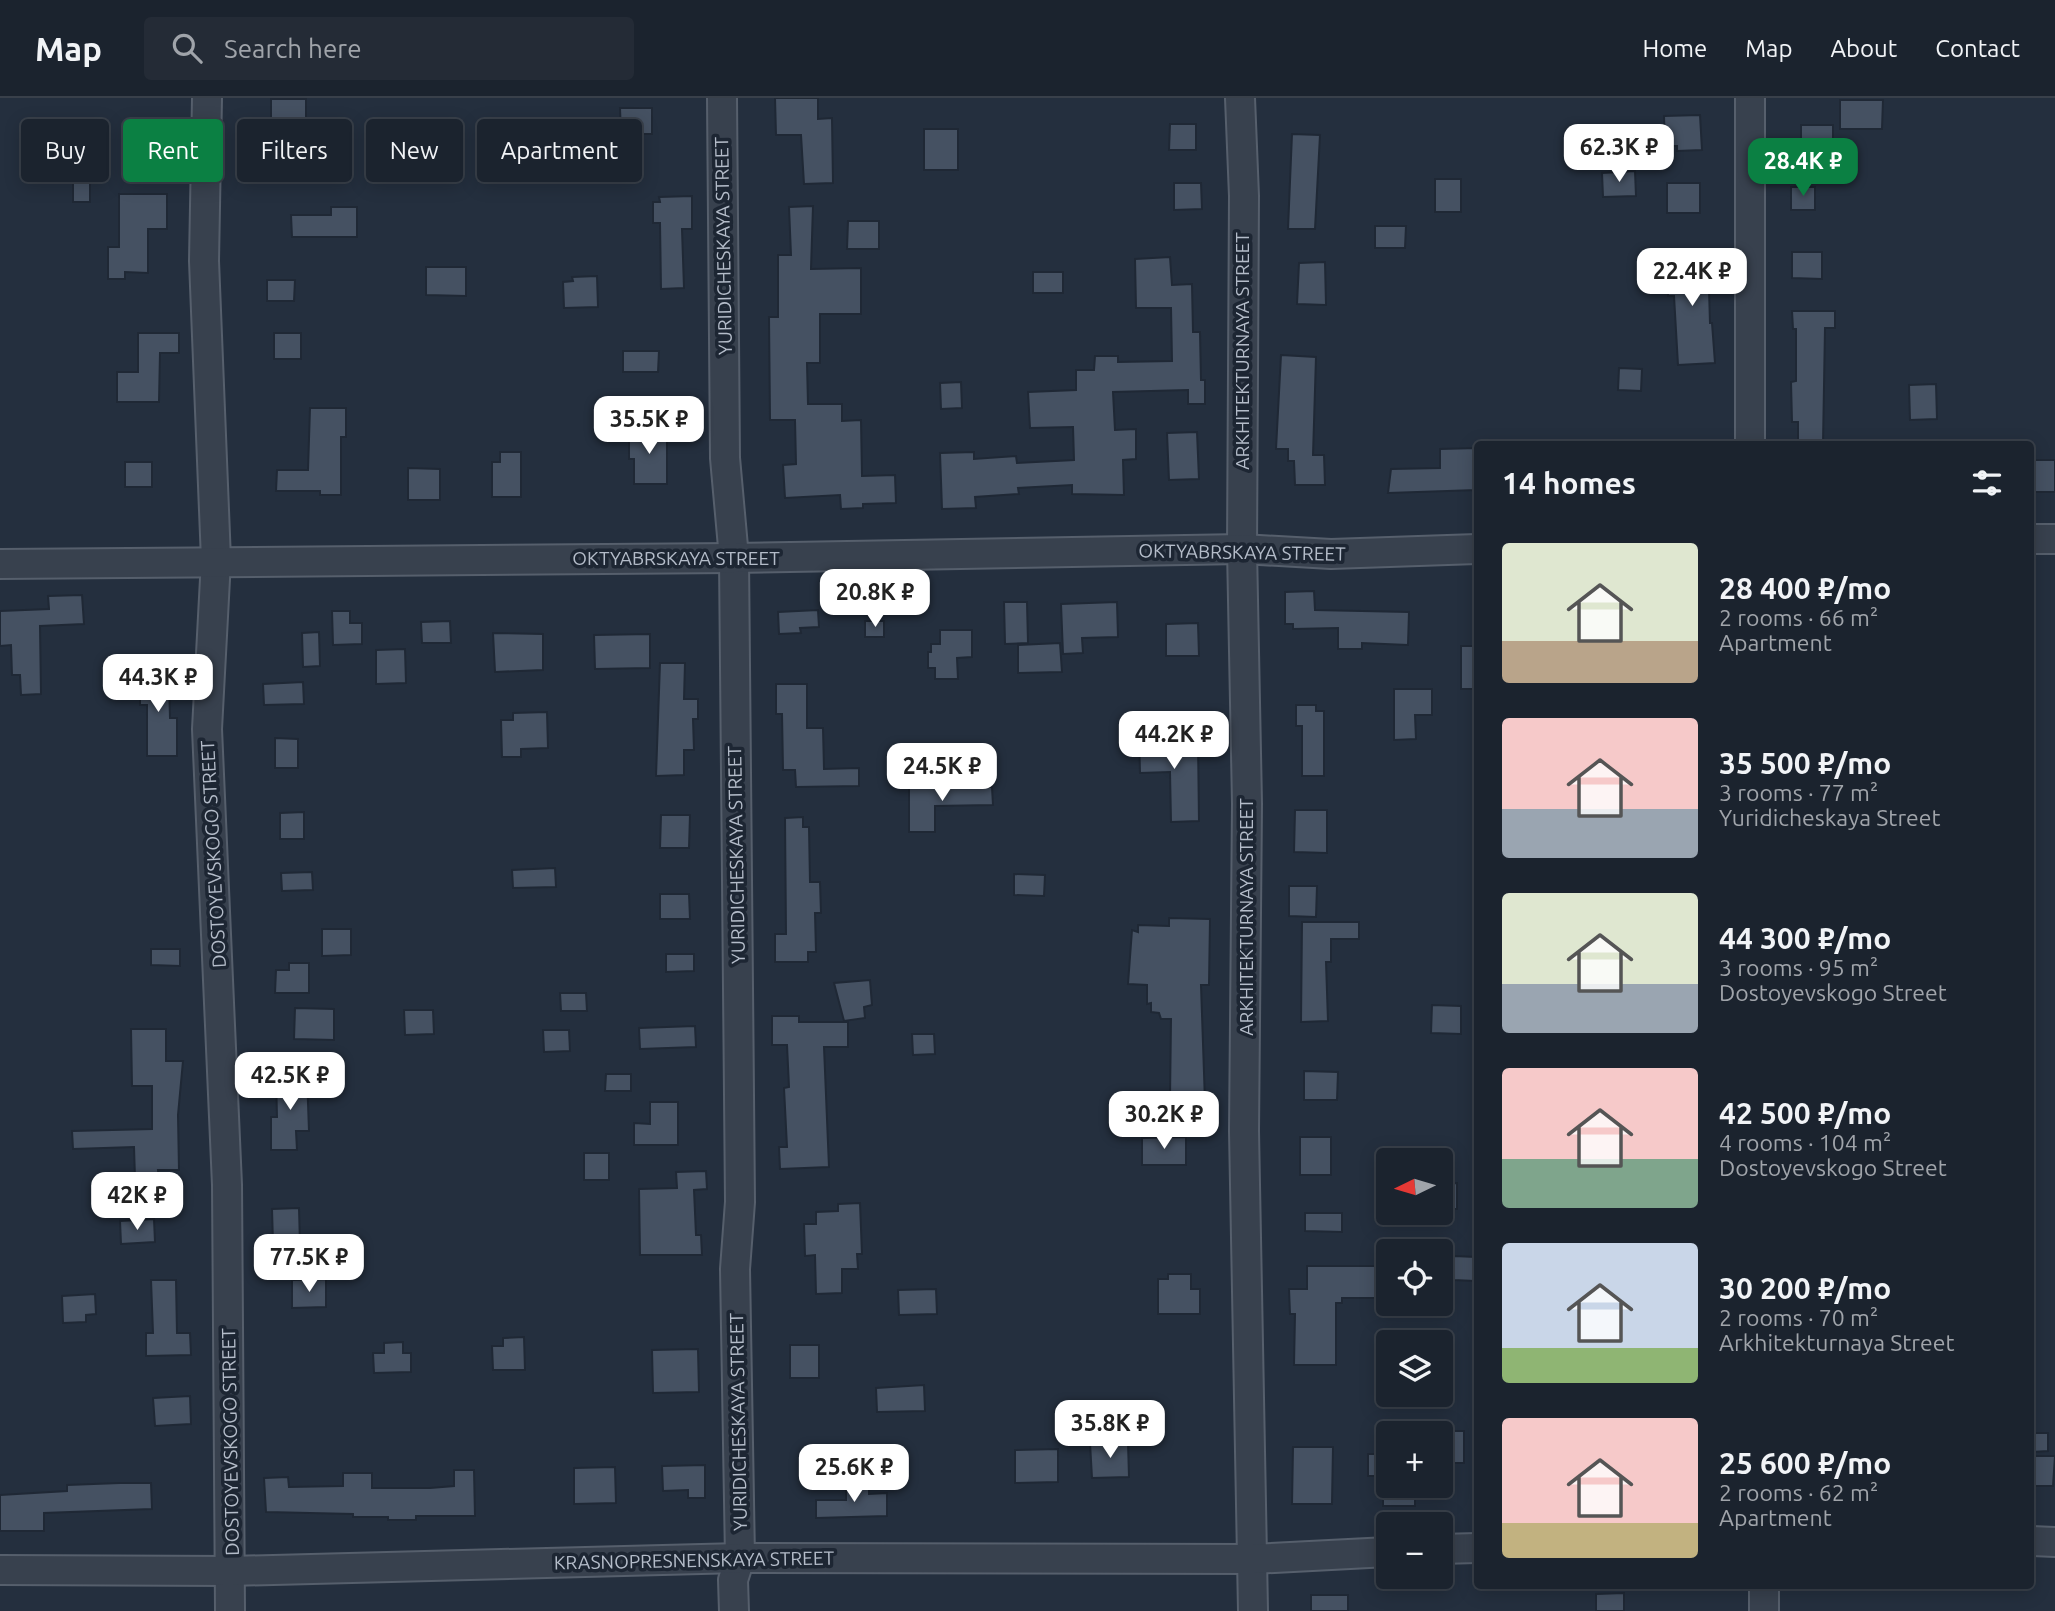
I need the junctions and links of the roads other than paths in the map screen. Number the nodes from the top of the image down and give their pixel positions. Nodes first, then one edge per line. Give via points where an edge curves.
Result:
1 (207, 98) edge
2 (722, 98) edge
3 (1240, 98) edge
4 (1750, 98) edge
5 (1750, 441) edge
6 (2034, 539) edge
7 (2055, 539) edge
8 (1242, 549) junction
9 (1474, 549) edge
10 (734, 558) junction
11 (216, 560) junction
12 (0, 564) edge
13 (2034, 1541) edge
14 (2055, 1542) edge
15 (1474, 1548) edge
16 (1453, 1549) edge
17 (1376, 1553) edge
18 (740, 1558) junction
19 (1253, 1559) junction
20 (0, 1570) edge
21 (231, 1571) junction
22 (1764, 1589) edge
23 (230, 1611) edge
24 (734, 1611) edge
25 (1253, 1611) edge
26 (1764, 1611) edge

1 - 11 street, DOSTOYEVSKOGO STREET via 204,261
2 - 10 street, YURIDICHESKAYA STREET via 725,458
3 - 8 street, ARKHITEKTURNAYA STREET via 1244,196
4 - 5 street
6 - 7 street
8 - 9 street, OKTYABRSKAYA STREET via 1331,554
8 - 10 street, OKTYABRSKAYA STREET
8 - 19 street, ARKHITEKTURNAYA STREET via 1247,791 1244,1131
10 - 11 street, OKTYABRSKAYA STREET
10 - 18 street, YURIDICHESKAYA STREET
11 - 12 street, OKTYABRSKAYA STREET
11 - 21 street, DOSTOYEVSKOGO STREET via 207,729 227,1185
13 - 14 street
15 - 16 street
17 - 19 street, KRASNOPRESNENSKAYA STREET
18 - 19 street, KRASNOPRESNENSKAYA STREET
18 - 21 street, KRASNOPRESNENSKAYA STREET
18 - 24 street, YURIDICHESKAYA STREET via 733,1580
19 - 25 street, ARKHITEKTURNAYA STREET
20 - 21 street, KRASNOPRESNENSKAYA STREET
21 - 23 street, DOSTOYEVSKOGO STREET
22 - 26 street

